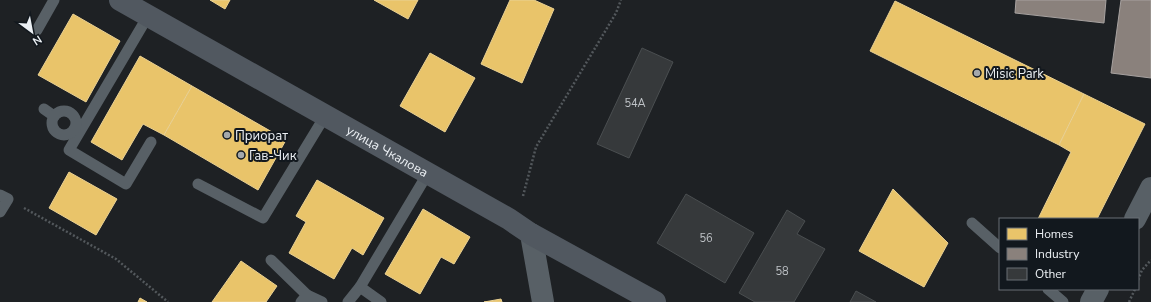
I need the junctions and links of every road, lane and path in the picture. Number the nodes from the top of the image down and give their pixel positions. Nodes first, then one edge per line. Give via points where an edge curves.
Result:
1 (54, 0) edge
2 (120, 0) edge
3 (621, 0) edge
4 (148, 16) junction
5 (37, 30) dead end
6 (44, 109) dead end
7 (54, 116) junction
8 (325, 116) junction
9 (77, 131) junction
10 (151, 142) dead end
11 (428, 173) junction
12 (198, 184) dead end
13 (1151, 188) edge
14 (523, 196) dead end
15 (4, 197) edge
16 (0, 212) edge
17 (1136, 218) edge
18 (972, 223) dead end
19 (530, 234) junction
20 (999, 247) edge
21 (271, 260) dead end
22 (1151, 260) edge
23 (1139, 278) edge
24 (360, 287) junction
25 (1049, 290) edge
26 (1097, 290) edge
27 (1135, 290) edge
28 (304, 298) edge
29 (168, 302) edge
30 (322, 302) edge
31 (348, 302) edge
32 (381, 302) edge
33 (543, 302) edge
34 (655, 302) edge
35 (1063, 302) edge
36 (1091, 302) edge
37 (1129, 302) edge

1 - 5 lane
2 - 4 main road, улица Чкалова
3 - 14 path via 616,13 536,147
4 - 8 main road, улица Чкалова
4 - 9 lane
6 - 7 lane
7 - 9 lane via 64,110 69,112 76,119
7 - 9 lane via 52,127 60,134 65,136
8 - 11 main road, улица Чкалова
8 - 12 lane via 263,218
9 - 10 lane via 69,150 126,184
11 - 19 main road, улица Чкалова via 509,218
11 - 24 lane
13 - 17 street
15 - 16 lane
15 - 29 path via 116,259
18 - 20 lane
19 - 33 street
19 - 34 main road, улица Чкалова
21 - 28 lane
22 - 23 path
24 - 31 lane
24 - 32 lane
25 - 35 lane
26 - 36 street
27 - 37 path
28 - 30 lane

